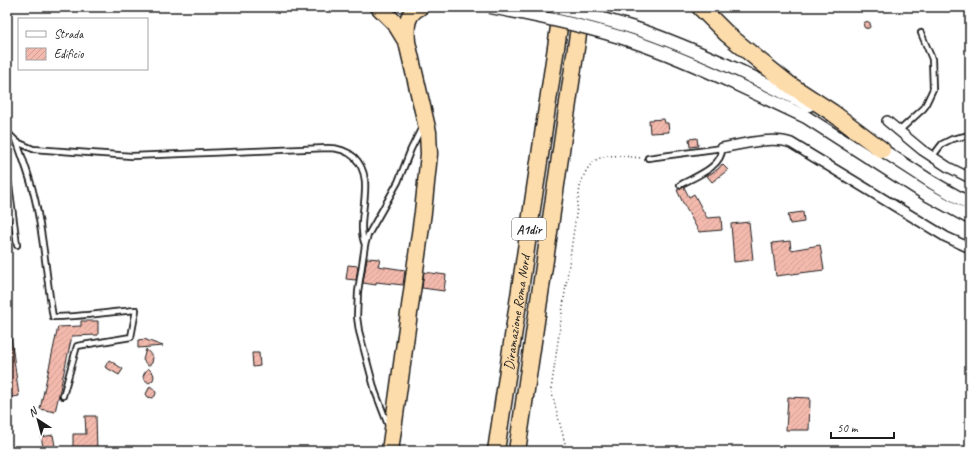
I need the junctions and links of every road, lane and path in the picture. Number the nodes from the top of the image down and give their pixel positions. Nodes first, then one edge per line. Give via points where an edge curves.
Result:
1 (379, 7) edge
2 (420, 7) edge
3 (490, 7) edge
4 (554, 7) edge
5 (562, 7) edge
6 (582, 7) edge
7 (700, 7) edge
8 (921, 33) dead end
9 (407, 42) junction
10 (425, 120) junction
11 (887, 121) dead end
12 (898, 131) junction
13 (7, 132) edge
14 (970, 135) edge
15 (17, 142) junction
16 (722, 148) junction
17 (882, 150) junction
18 (932, 157) junction
19 (648, 158) joint
20 (7, 175) edge
21 (970, 178) edge
22 (680, 185) dead end
23 (9, 192) edge
24 (970, 204) edge
25 (970, 218) edge
26 (16, 245) dead end
27 (365, 245) junction
28 (970, 248) edge
29 (63, 396) dead end
30 (390, 446) edge
31 (496, 451) edge
32 (517, 451) edge
33 (567, 451) edge

1 - 9 highway via 395,23
2 - 9 highway via 407,20
3 - 25 main road, bridge via 578,26 671,55 806,117 926,194
4 - 17 main road, bridge via 635,29 742,72 812,106
5 - 31 highway, Diramazione Roma Nord / A1dir
6 - 32 highway, Diramazione Roma Nord / A1dir
7 - 17 highway via 727,34 778,76
8 - 12 lane via 932,59 933,89 924,108
9 - 10 highway
10 - 27 lane via 398,182 373,225
10 - 30 highway via 429,144 428,166
11 - 12 street
12 - 18 street
13 - 15 lane
14 - 18 lane via 942,144
15 - 27 lane via 33,149 132,156 339,149 350,154 363,171 365,183 361,227
15 - 29 lane via 36,202 54,317 136,310 131,337 76,346
16 - 19 lane
16 - 22 lane via 720,157 713,165
16 - 28 street via 771,140 791,143 940,234
17 - 24 main road
18 - 21 street
19 - 33 path via 616,155 603,157 591,164 582,180 551,390
20 - 23 lane
23 - 26 lane
27 - 30 lane via 357,300 358,325

